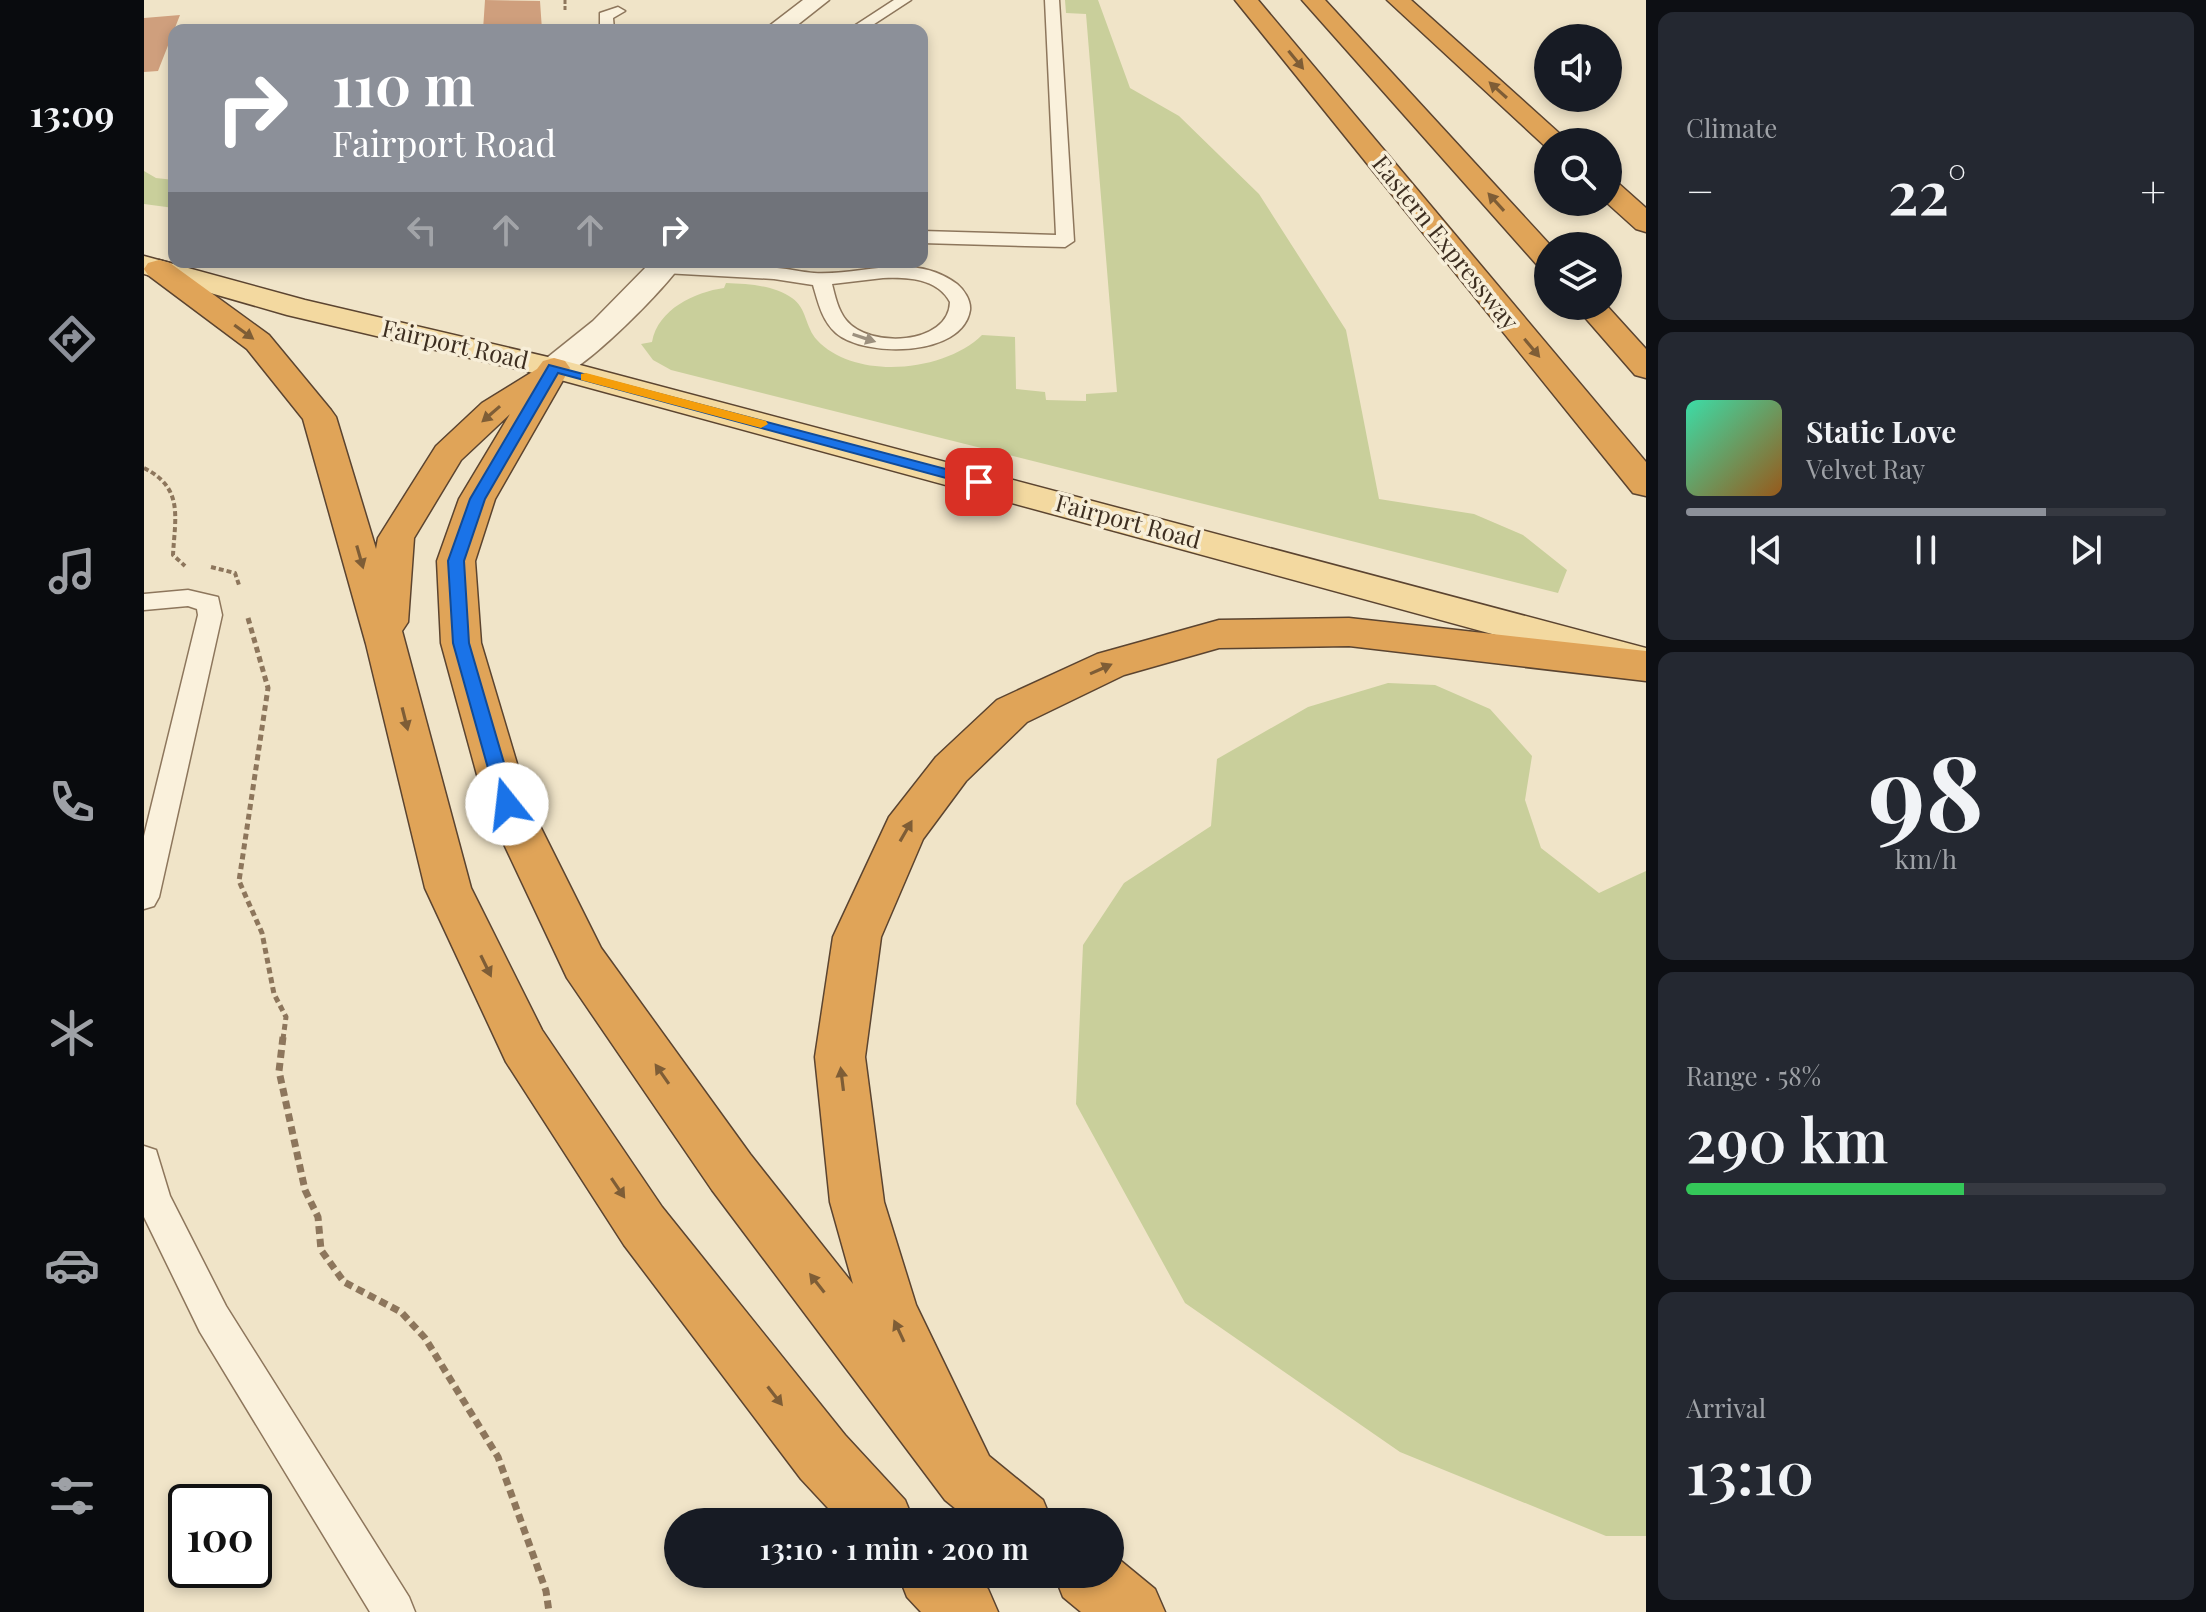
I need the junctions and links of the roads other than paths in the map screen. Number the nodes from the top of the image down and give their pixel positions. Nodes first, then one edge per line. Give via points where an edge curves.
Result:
1 (818, 0) edge
2 (904, 0) edge
3 (1052, 0) edge
4 (1246, 0) edge
5 (1313, 0) edge
6 (1398, 0) edge
7 (618, 11) dead end
8 (606, 24) edge
9 (784, 24) edge
10 (865, 24) edge
11 (1540, 128) edge
12 (1622, 202) edge
13 (1646, 223) edge
14 (928, 237) edge
15 (1534, 245) edge
16 (152, 267) edge
17 (663, 268) edge
18 (776, 268) edge
19 (821, 279) junction
20 (1603, 320) edge
21 (554, 368) junction
22 (1646, 368) edge
23 (1646, 485) edge
24 (144, 602) edge
25 (386, 644) junction
26 (1646, 664) edge
27 (144, 891) edge
28 (144, 1162) edge
29 (967, 1478) junction
30 (870, 1508) edge
31 (1004, 1508) edge
32 (943, 1588) edge
33 (1103, 1588) edge
34 (394, 1612) edge
35 (965, 1612) edge
36 (1132, 1612) edge

1 - 9 street
2 - 10 lane
3 - 14 lane via 1065,241
4 -> 23 highway, Eastern Expressway
15 -> 5 highway
11 -> 6 highway
7 - 8 lane via 605,16
12 - 13 highway
16 - 21 main road, Fairport Road via 298,308
16 -> 25 highway via 258,342 319,417
17 - 21 street via 604,328
18 - 19 lane
19 -> 19 lane via 835,321 863,339 895,344 928,340 957,322 962,310 951,288 917,274 868,272
20 - 22 highway
21 -> 25 highway via 494,410 448,454 396,538
21 - 26 main road, Fairport Road
29 -> 21 highway via 731,1172 584,963 507,804 461,643 456,561 477,499
24 - 27 lane via 188,598 209,603 210,615
25 -> 30 highway via 448,888 524,1046 643,1226 823,1457
29 -> 26 highway via 890,1313 861,1216 840,1057 857,937 905,830 951,769 1012,711 1111,664 1219,634 1349,632
28 - 34 lane via 154,1200 213,1319
29 - 31 highway
32 - 35 highway
33 - 36 highway

